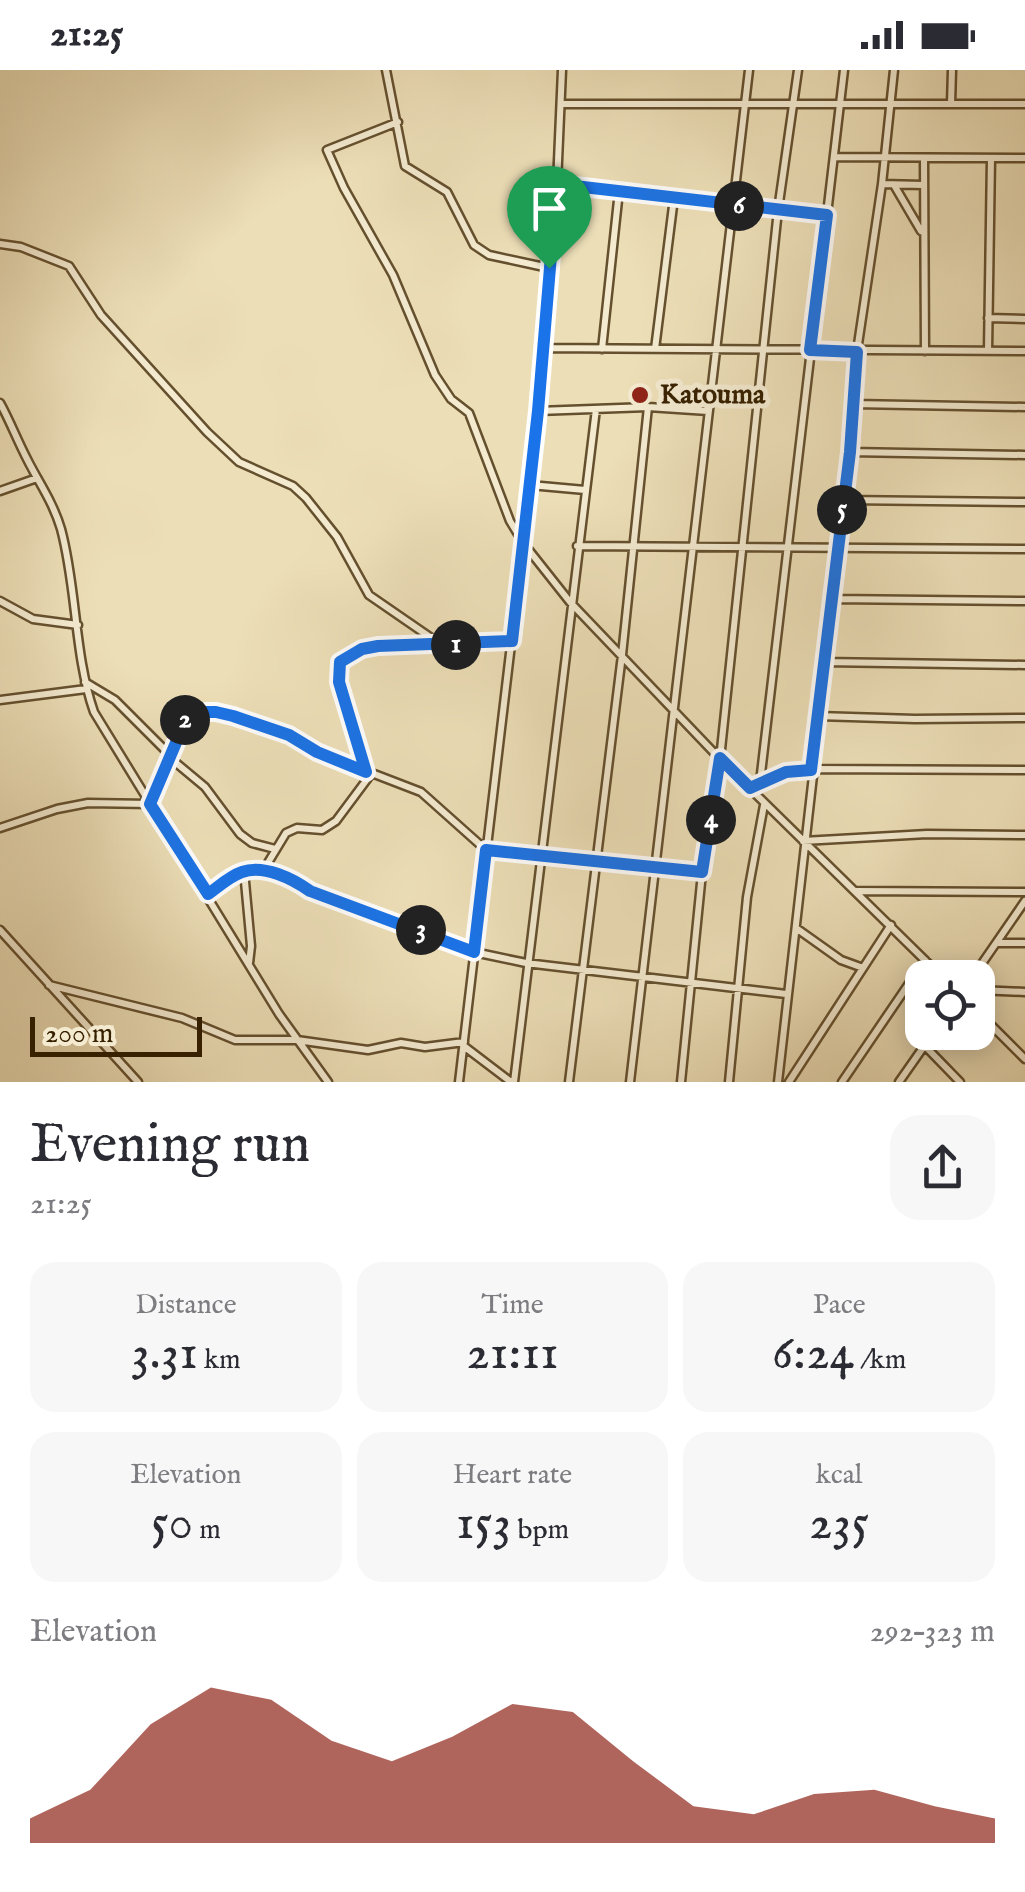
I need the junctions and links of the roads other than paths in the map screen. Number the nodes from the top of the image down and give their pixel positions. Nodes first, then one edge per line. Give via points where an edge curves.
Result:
1 (386, 70) edge
2 (562, 70) edge
3 (749, 70) edge
4 (798, 70) edge
5 (844, 70) edge
6 (894, 70) edge
7 (952, 70) edge
8 (746, 103) junction
9 (794, 103) junction
10 (562, 104) junction
11 (951, 104) junction
12 (1025, 104) edge
13 (890, 105) junction
14 (841, 106) junction
15 (398, 122) junction
16 (835, 158) junction
17 (885, 158) junction
18 (924, 158) junction
19 (991, 158) junction
20 (1025, 158) edge
21 (557, 184) junction
22 (882, 184) junction
23 (894, 185) junction
24 (924, 185) junction
25 (619, 192) junction
26 (674, 198) junction
27 (734, 206) junction
28 (778, 210) junction
29 (827, 215) junction
30 (922, 232) junction
31 (0, 244) edge
32 (549, 268) junction
33 (988, 318) junction
34 (1025, 319) edge
35 (542, 348) junction
36 (602, 348) junction
37 (655, 349) junction
38 (715, 350) junction
39 (763, 350) junction
40 (810, 350) junction
41 (925, 351) junction
42 (1025, 351) edge
43 (857, 352) junction
44 (988, 352) junction
45 (0, 403) edge
46 (854, 404) junction
47 (648, 407) junction
48 (1025, 407) edge
49 (596, 410) junction
50 (538, 411) junction
51 (708, 411) junction
52 (4, 417) edge
53 (850, 452) junction
54 (1025, 455) edge
55 (37, 478) junction
56 (530, 485) junction
57 (0, 490) edge
58 (585, 490) junction
59 (844, 500) junction
60 (1025, 502) edge
61 (524, 544) junction
62 (577, 546) junction
63 (632, 546) junction
64 (692, 548) junction
65 (740, 548) junction
66 (790, 548) junction
67 (837, 549) junction
68 (1025, 549) edge
69 (833, 599) junction
70 (0, 601) edge
71 (1025, 601) edge
72 (570, 602) junction
73 (78, 625) junction
74 (512, 641) junction
75 (443, 646) junction
76 (622, 655) junction
77 (824, 662) junction
78 (1025, 666) edge
79 (85, 686) junction
80 (0, 700) edge
81 (672, 705) junction
82 (818, 716) junction
83 (1025, 718) edge
84 (170, 756) junction
85 (720, 758) junction
86 (811, 770) junction
87 (1025, 770) edge
88 (368, 772) junction
89 (760, 782) junction
90 (750, 788) junction
91 (150, 804) junction
92 (764, 804) junction
93 (0, 828) edge
94 (1025, 836) edge
95 (803, 842) junction
96 (275, 849) junction
97 (486, 850) junction
98 (540, 856) junction
99 (594, 861) junction
100 (654, 868) junction
101 (244, 871) junction
102 (263, 871) junction
103 (702, 872) junction
104 (855, 892) junction
105 (1025, 892) edge
106 (208, 894) junction
107 (1025, 901) edge
108 (892, 925) junction
109 (796, 927) junction
110 (0, 930) edge
111 (998, 943) junction
112 (1025, 943) edge
113 (474, 952) junction
114 (925, 960) edge
115 (985, 960) edge
116 (249, 963) junction
117 (526, 963) junction
118 (863, 968) junction
119 (582, 969) junction
120 (644, 977) junction
121 (692, 982) junction
122 (49, 985) junction
123 (738, 988) junction
124 (905, 989) edge
125 (995, 992) edge
126 (1025, 992) edge
127 (786, 994) junction
128 (995, 1029) edge
129 (297, 1040) junction
130 (464, 1044) junction
131 (1014, 1048) junction
132 (1025, 1048) edge
133 (922, 1050) edge
134 (929, 1050) edge
135 (1025, 1058) edge
136 (778, 1070) junction
137 (791, 1081) edge
138 (138, 1082) edge
139 (328, 1082) edge
140 (459, 1082) edge
141 (513, 1082) edge
142 (569, 1082) edge
143 (630, 1082) edge
144 (681, 1082) edge
145 (729, 1082) edge
146 (778, 1082) edge
147 (842, 1082) edge
148 (898, 1082) edge
149 (960, 1082) edge

1 - 15 street
2 - 10 street
3 - 8 street
4 - 9 street
5 - 14 street
6 - 13 street
7 - 11 street
8 - 9 street
8 - 10 street
8 - 27 street
9 - 14 street
9 - 28 street
10 - 21 street
11 - 12 street
11 - 13 street
13 - 14 street
13 - 17 street
14 - 16 street
15 - 32 street via 404,166 447,192 474,245
15 - 61 street via 327,150 393,275 435,375 469,413
16 - 17 street
16 - 29 street
17 - 18 street
17 - 22 street
18 - 19 street
18 - 24 street
19 - 20 street
19 - 33 street
21 - 25 street
21 - 32 street
22 - 23 street
22 - 43 street
23 - 24 street
23 - 30 street
24 - 30 street
25 - 26 street
25 - 36 street
26 - 27 street
26 - 37 street
27 - 28 street
27 - 38 street
28 - 29 street
28 - 39 street
29 - 40 street
30 - 41 street
31 - 75 street via 69,266 102,315 207,432 238,462 293,486 337,537 369,595
32 - 35 street
33 - 34 street
33 - 44 street
35 - 36 street
35 - 50 street
36 - 37 street
37 - 38 street
38 - 39 street
38 - 51 street
39 - 40 street
39 - 65 street
40 - 43 street
40 - 66 street
41 - 43 street
41 - 44 street
42 - 44 street
43 - 46 street
45 - 52 street
46 - 48 street
46 - 53 street
47 - 49 street
47 - 51 street
47 - 63 street
49 - 50 street
49 - 58 street
50 - 56 street
51 - 64 street
52 - 55 street
53 - 54 street
53 - 59 street
55 - 57 street
55 - 73 street via 60,528
56 - 58 street
56 - 61 street
58 - 62 street
59 - 60 street
59 - 67 street
61 - 72 street
61 - 74 street
62 - 63 street
62 - 72 street
63 - 64 street
63 - 76 street
64 - 65 street
64 - 81 street
65 - 66 street
65 - 85 street
66 - 67 street
66 - 89 street
67 - 68 street
67 - 69 street
69 - 71 street
69 - 77 street
70 - 73 street via 33,619
72 - 76 street
72 - 98 street
73 - 79 street
74 - 75 street
74 - 97 street
75 - 88 street via 378,646 340,662 339,682
76 - 81 street
76 - 99 street
77 - 78 street
77 - 82 street
79 - 80 street
79 - 84 street via 116,700
79 - 91 street via 109,740
81 - 85 street
81 - 100 street
82 - 83 street
82 - 86 street
84 - 88 street via 192,712 216,712 289,735
84 - 91 street
84 - 96 street via 206,787 240,834
85 - 90 street
85 - 103 street
86 - 87 street
86 - 89 street
86 - 95 street
88 - 96 street via 336,821 316,832 292,828
88 - 97 street via 429,797
89 - 90 street
90 - 92 street
91 - 93 street via 88,804
91 - 106 street
92 - 95 street
92 - 123 street
94 - 95 street
95 - 104 street
95 - 109 street
96 - 102 street
97 - 98 street
97 - 113 street
98 - 99 street
98 - 117 street
99 - 100 street
99 - 119 street
100 - 103 street
100 - 120 street
101 - 102 street
101 - 106 street
101 - 116 street
102 - 113 street
103 - 121 street
104 - 105 street
104 - 108 street
106 - 116 street
107 - 111 street
108 - 114 street
108 - 118 street
109 - 118 street
109 - 127 street
110 - 122 street
111 - 112 street
111 - 115 street
113 - 117 street
113 - 130 street
116 - 129 street
117 - 119 street
117 - 141 street
118 - 137 street
119 - 120 street
119 - 142 street
120 - 121 street
120 - 143 street
121 - 123 street
121 - 144 street
122 - 129 street via 182,1018 236,1040
122 - 138 street
123 - 127 street
123 - 145 street
124 - 147 street
125 - 126 street
127 - 136 street
128 - 131 street
129 - 130 street via 368,1050
129 - 139 street
130 - 140 street
130 - 141 street
131 - 132 street
131 - 135 street
133 - 148 street
134 - 149 street
136 - 137 street
136 - 146 street

